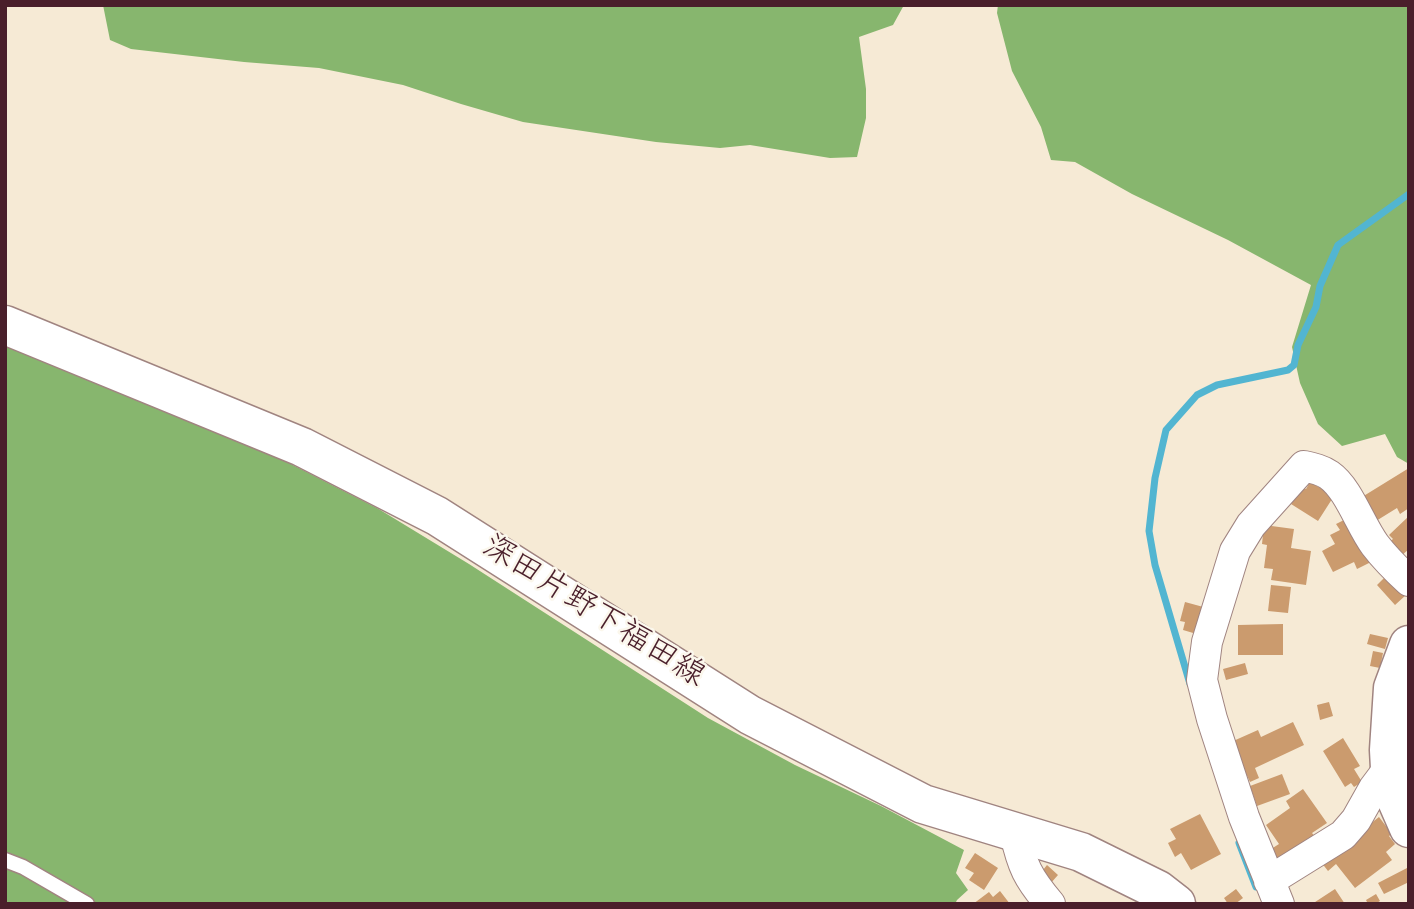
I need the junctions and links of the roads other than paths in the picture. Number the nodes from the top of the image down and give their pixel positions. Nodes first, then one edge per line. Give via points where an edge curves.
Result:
1 (5, 325) edge
2 (1409, 581) edge
3 (1409, 645) edge
4 (1389, 768) junction
5 (1409, 828) edge
6 (1016, 833) junction
7 (5, 860) edge
8 (1274, 893) edge
9 (86, 904) edge
10 (1050, 904) edge
11 (1175, 904) edge

1 - 6 main road, 深田片野下福田線 via 302,447 437,516 750,715 923,804
2 - 8 street via 1374,544 1332,477 1304,466 1251,525 1236,551 1207,642 1202,680 1244,817
3 - 4 main road via 1393,688
4 - 5 main road via 1391,787
4 - 8 street via 1343,835
6 - 10 street via 1021,860
6 - 11 main road, 深田片野下福田線 via 1081,852 1157,890
7 - 9 lane

